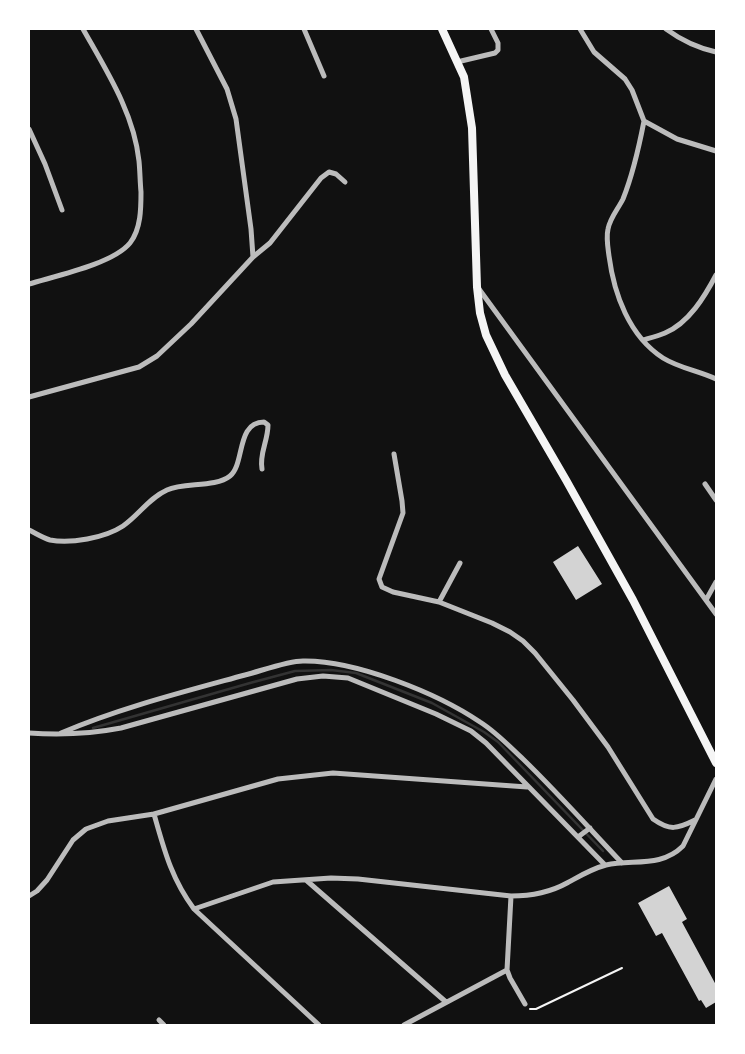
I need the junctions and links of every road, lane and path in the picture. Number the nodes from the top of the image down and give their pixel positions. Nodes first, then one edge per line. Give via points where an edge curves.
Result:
1 (83, 29) edge
2 (196, 29) edge
3 (304, 29) edge
4 (442, 29) edge
5 (491, 29) edge
6 (580, 29) edge
7 (666, 29) edge
8 (716, 52) edge
9 (457, 62) junction
10 (324, 76) dead end
11 (644, 121) junction
12 (29, 129) edge
13 (716, 151) edge
14 (345, 182) dead end
15 (62, 210) dead end
16 (253, 257) junction
17 (716, 275) edge
18 (29, 284) edge
19 (477, 287) junction
20 (642, 340) junction
21 (716, 379) edge
22 (29, 397) edge
23 (394, 454) dead end
24 (262, 470) dead end
25 (705, 484) dead end
26 (716, 500) edge
27 (29, 530) edge
28 (460, 563) dead end
29 (716, 582) edge
30 (706, 600) junction
31 (439, 602) junction
32 (716, 614) edge
33 (29, 733) edge
34 (58, 735) junction
35 (716, 763) edge
36 (716, 779) edge
37 (528, 787) junction
38 (154, 814) junction
39 (696, 820) junction
40 (584, 832) junction
41 (622, 863) junction
42 (605, 865) junction
43 (306, 880) junction
44 (29, 896) edge
45 (511, 896) junction
46 (194, 909) junction
47 (622, 968) dead end
48 (507, 970) junction
49 (446, 1002) junction
50 (525, 1004) joint
51 (159, 1020) dead end
52 (164, 1025) edge
53 (320, 1025) edge
54 (404, 1025) edge

1 - 18 street via 118,93 130,124 139,160 141,206 138,228 118,253 100,262
2 - 16 street via 227,89 236,119
3 - 10 street
4 - 9 main road
5 - 9 street via 498,42 495,53
6 - 11 street via 594,52 625,79
7 - 8 street via 700,48
9 - 19 main road via 464,77 472,128
11 - 13 street via 677,139
11 - 20 street via 627,186 607,232 615,291
12 - 15 street
14 - 16 street via 329,172 321,178 270,243
16 - 22 street via 157,356 139,367
17 - 20 street via 705,297 689,316 667,333
19 - 30 street
19 - 35 main road via 486,335 505,375 633,600
20 - 21 street via 663,358
23 - 31 street via 403,513 379,579 382,587 393,592
24 - 27 street via 261,454 268,425 258,422 251,426 243,440 236,468 230,476 219,481 169,489 157,495 123,526 102,535 74,542 49,540
25 - 26 street
28 - 31 street
29 - 30 street
30 - 32 street
31 - 39 street via 510,632 535,653 608,747 653,819 671,828
33 - 34 street
34 - 37 street via 121,728 297,679 348,678 405,700 470,731
34 - 40 street via 187,691 301,660 343,664 386,677 447,702 481,722 539,774
36 - 39 street
37 - 38 street via 333,773 278,779
37 - 40 street
38 - 44 street via 108,821 79,833 47,880
38 - 46 street via 171,871
39 - 41 street via 683,846 674,854 660,859
40 - 41 street
40 - 42 street
41 - 42 street
42 - 45 street via 542,894
43 - 45 street via 358,878
43 - 46 street via 273,882
43 - 49 street
45 - 48 street
46 - 53 street
47 - 50 path via 536,1009
48 - 49 street
48 - 50 street
49 - 54 street
51 - 52 street

